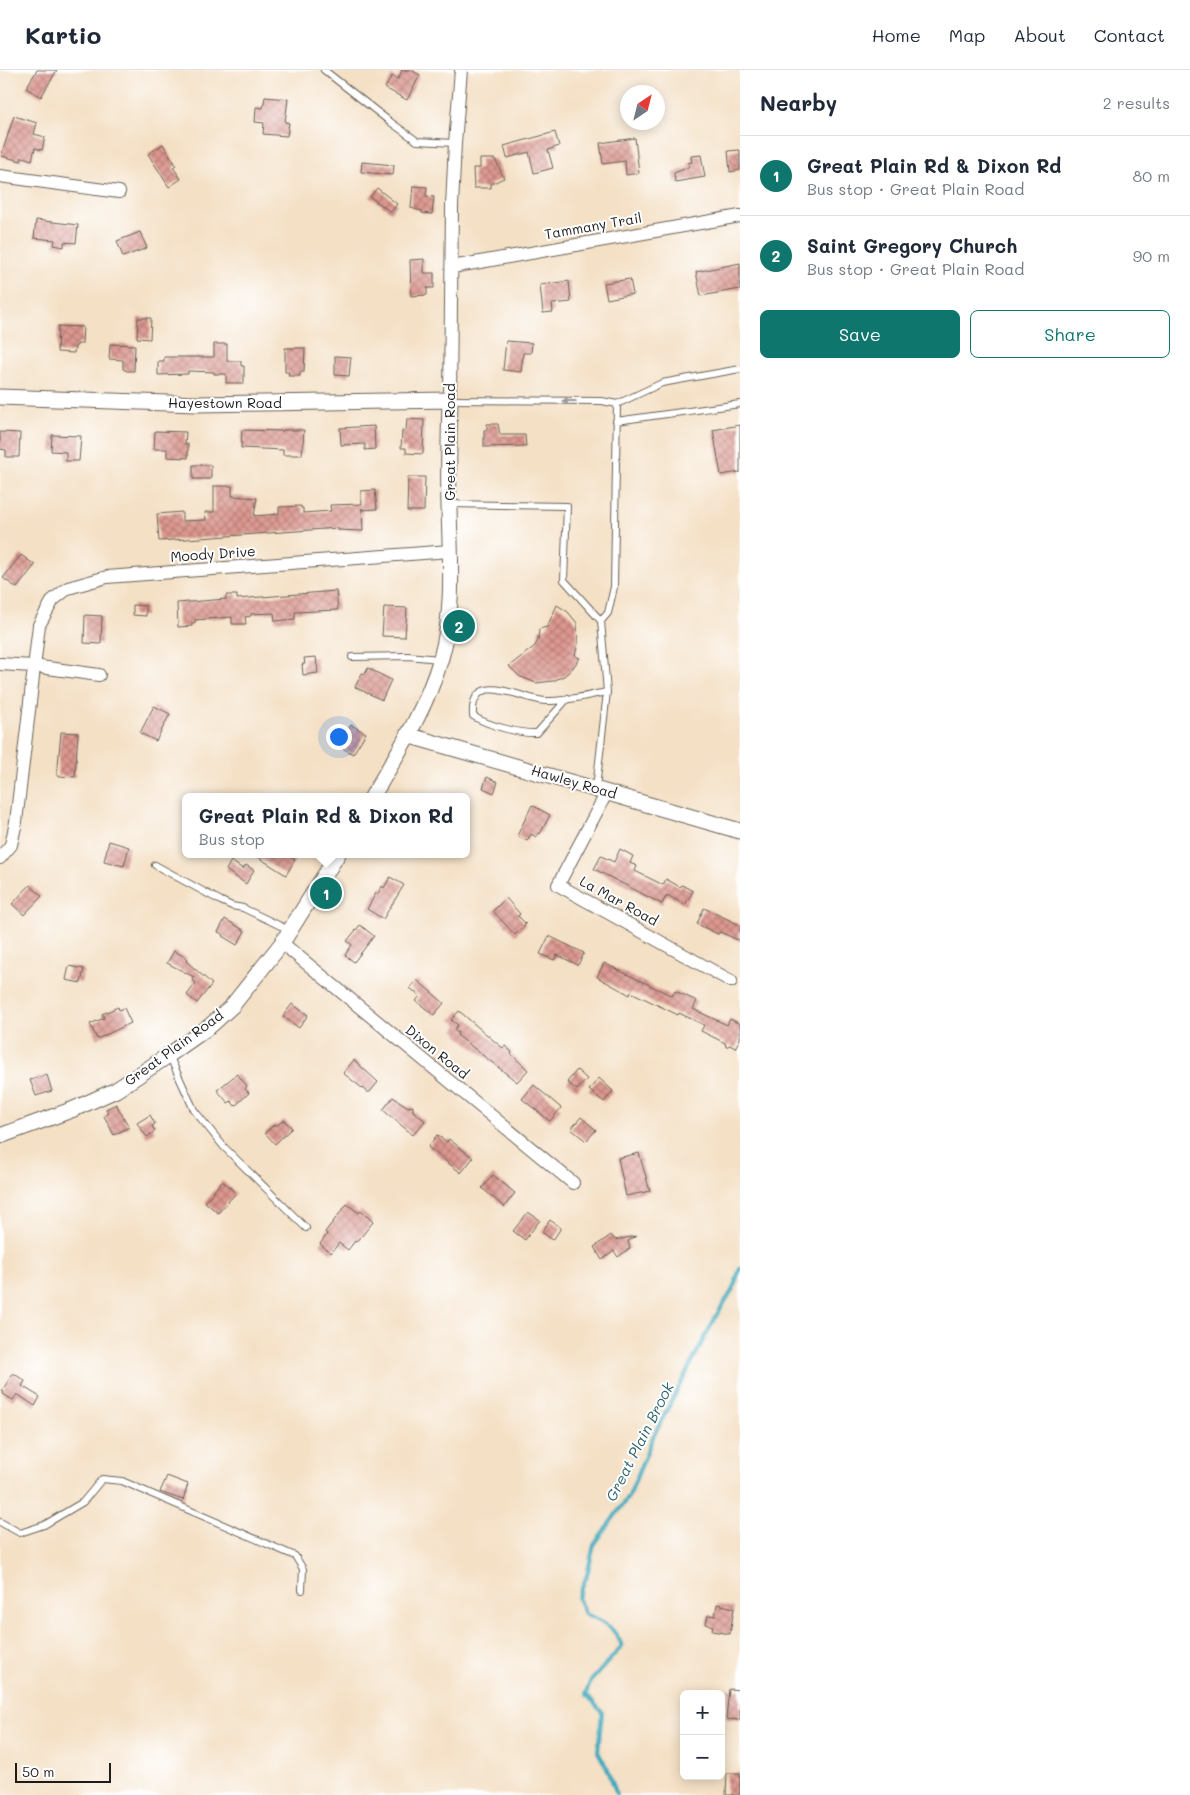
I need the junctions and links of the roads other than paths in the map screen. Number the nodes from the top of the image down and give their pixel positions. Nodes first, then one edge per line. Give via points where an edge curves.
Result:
1 (324, 70) edge
2 (461, 70) edge
3 (455, 143) junction
4 (0, 176) edge
5 (118, 192) dead end
6 (740, 216) edge
7 (452, 266) junction
8 (740, 369) edge
9 (0, 397) edge
10 (450, 400) junction
11 (617, 404) junction
12 (740, 404) edge
13 (616, 421) junction
14 (449, 504) junction
15 (450, 551) junction
16 (601, 621) junction
17 (352, 657) dead end
18 (441, 659) junction
19 (0, 664) edge
20 (33, 666) junction
21 (99, 675) dead end
22 (608, 692) junction
23 (568, 698) junction
24 (407, 735) junction
25 (602, 790) junction
26 (374, 793) edge
27 (740, 831) edge
28 (0, 858) edge
29 (335, 858) edge
30 (156, 865) dead end
31 (290, 930) junction
32 (282, 944) junction
33 (731, 981) dead end
34 (169, 1055) junction
35 (0, 1136) edge
36 (573, 1183) dead end
37 (306, 1228) dead end
38 (0, 1522) edge
39 (302, 1590) dead end

1 - 3 lane via 417,141
2 - 3 street, Great Plain Road
3 - 7 street, Great Plain Road
4 - 5 street
6 - 7 street, Tammany Trail
7 - 10 street, Great Plain Road
8 - 11 lane via 662,383
9 - 10 street, Hayestown Road via 196,404
11 -> 10 lane via 602,401
10 - 14 street, Great Plain Road
11 - 13 lane
12 - 13 lane
13 - 16 lane via 614,587 608,613
14 - 15 street, Great Plain Road
14 - 16 lane via 567,506 564,580
15 - 18 street, Great Plain Road via 448,615
15 - 20 street, Moody Drive via 107,577 68,588 52,600 39,624
16 - 22 lane
17 - 18 lane
18 - 24 street, Great Plain Road
19 - 20 street
20 - 21 street
20 - 28 street, Moody Drive via 16,822 10,845
22 - 23 lane
22 - 25 lane
23 - 23 lane via 546,701 497,688 486,689 472,704 473,716 481,721 537,733
24 - 25 street, Hawley Road
24 - 26 street, Great Plain Road
25 - 27 street, Hawley Road
25 - 33 street, La Mar Road via 558,885
29 - 31 street, Great Plain Road
30 - 31 lane via 221,901
31 - 32 street, Great Plain Road
32 - 34 street, Great Plain Road via 232,1006
32 - 36 street, Dixon Road
34 - 35 street, Great Plain Road via 98,1098
34 - 37 lane via 194,1110 224,1147
38 - 39 lane via 20,1533 44,1526 83,1502 102,1479 122,1481 295,1556 303,1569

